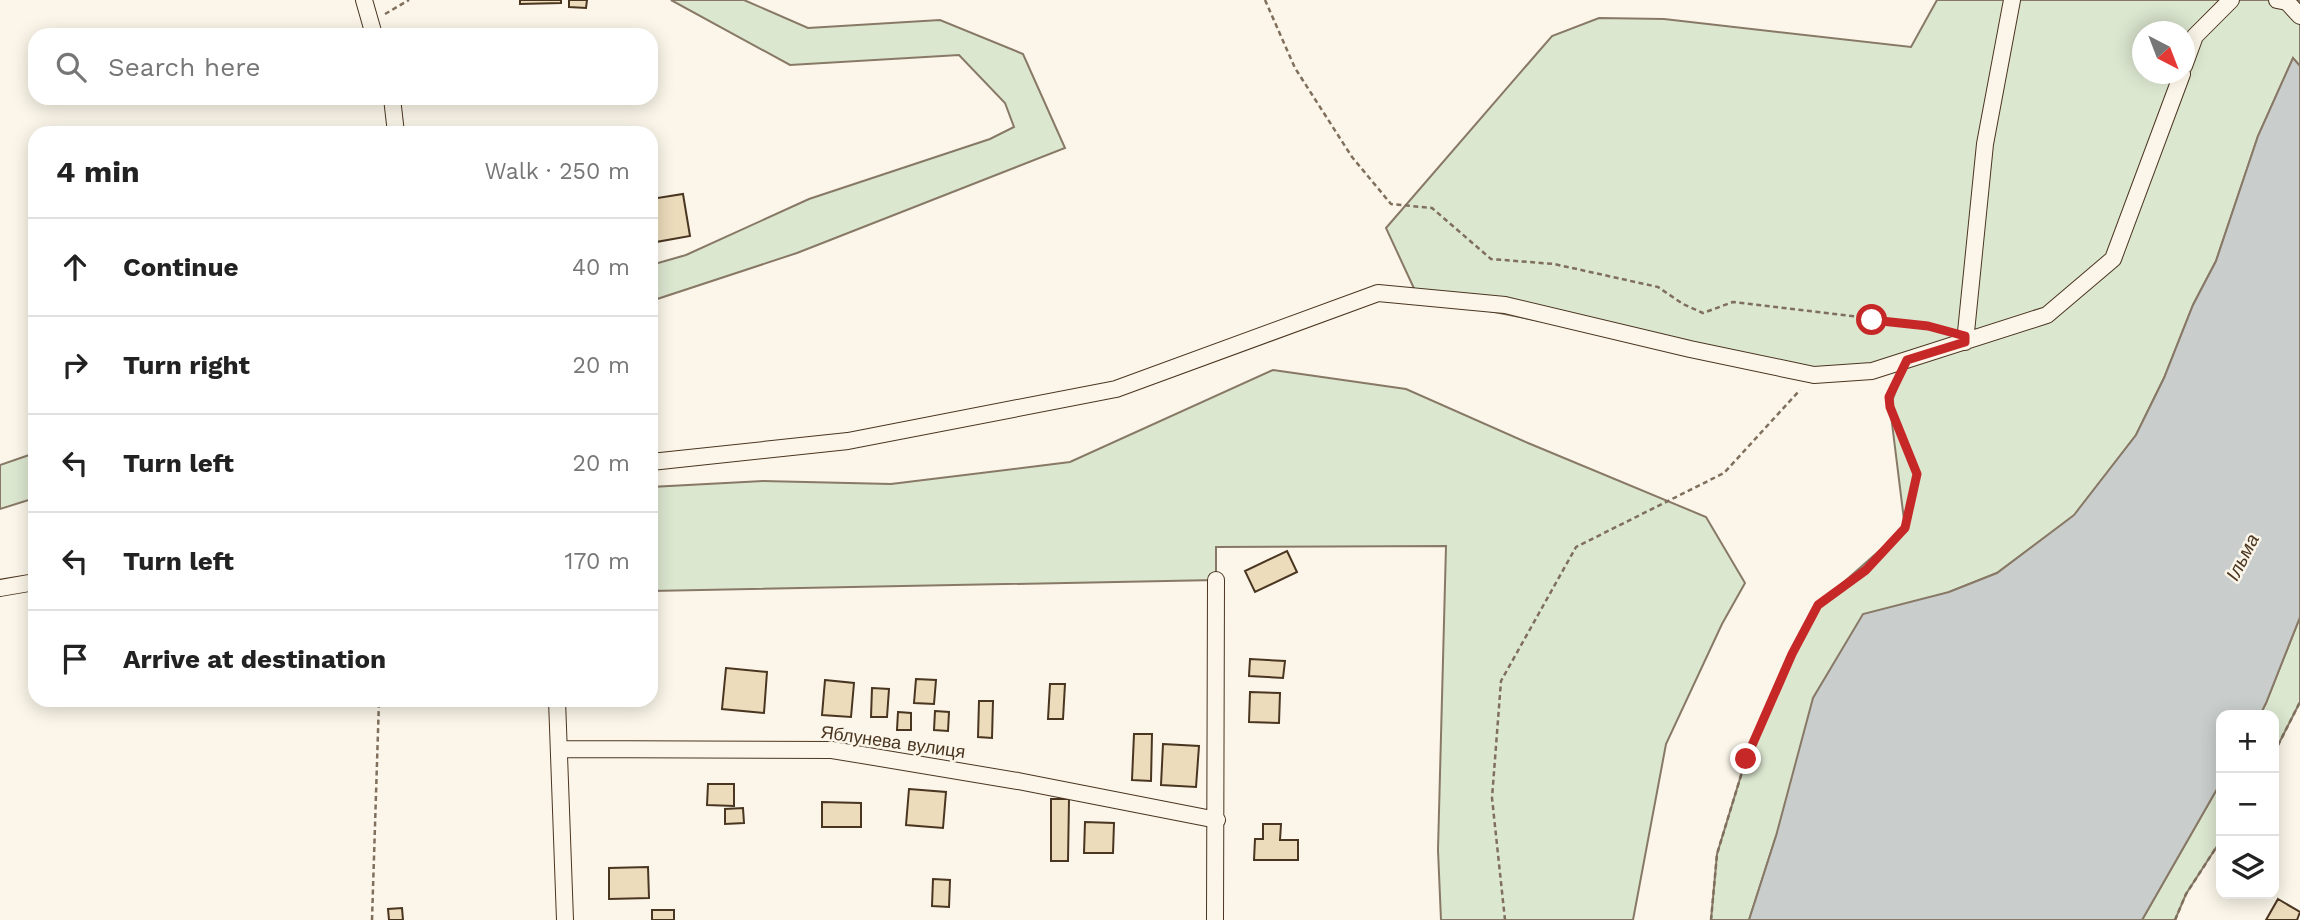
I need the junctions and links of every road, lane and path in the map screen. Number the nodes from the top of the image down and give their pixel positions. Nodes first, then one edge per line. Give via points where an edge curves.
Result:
1 (364, 0) edge
2 (409, 0) edge
3 (1265, 0) edge
4 (2012, 0) edge
5 (2231, 0) edge
6 (2277, 0) edge
7 (2300, 16) edge
8 (372, 28) edge
9 (373, 28) edge
10 (2195, 36) edge
11 (2178, 84) edge
12 (393, 105) edge
13 (395, 126) edge
14 (1965, 339) junction
15 (1907, 360) junction
16 (1814, 375) junction
17 (658, 461) edge
18 (1216, 580) dead end
19 (28, 583) edge
20 (0, 588) edge
21 (2300, 702) edge
22 (379, 707) edge
23 (557, 707) edge
24 (2279, 742) edge
25 (560, 749) junction
26 (1217, 820) junction
27 (2216, 847) edge
28 (372, 920) edge
29 (565, 920) edge
30 (1215, 920) edge
31 (1506, 920) edge
32 (1711, 920) edge
33 (2175, 920) edge

1 - 8 street
2 - 9 path
3 - 14 path via 1295,68 1352,157 1391,204 1432,208 1491,259 1554,264 1658,286 1703,313 1733,302 1767,304 1928,326
4 - 14 street via 1984,144
5 - 10 street
6 - 7 street via 2287,2
11 - 14 street via 2113,259 2047,315
12 - 13 street
14 - 15 street
15 - 16 street via 1872,371
15 - 32 path via 1889,397 1917,474 1905,528 1866,570 1818,605 1792,654 1746,759 1724,830
16 - 17 street via 1506,305 1378,293 1116,388 848,441
16 - 31 path via 1724,473 1576,547 1501,681 1492,798
18 - 26 street
19 - 20 street
21 - 24 path
22 - 28 path
23 - 25 street
25 - 26 street, Яблунева вулиця via 832,750
25 - 29 street
26 - 30 street
27 - 33 path

